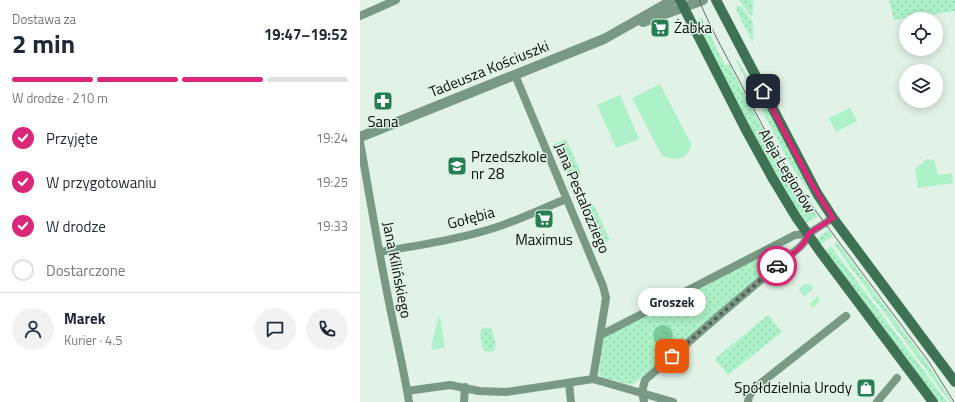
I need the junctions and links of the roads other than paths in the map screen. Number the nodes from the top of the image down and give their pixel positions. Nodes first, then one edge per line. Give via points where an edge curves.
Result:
1 (396, 0) edge
2 (673, 0) edge
3 (703, 0) edge
4 (716, 0) edge
5 (682, 4) edge
6 (360, 16) edge
7 (628, 27) junction
8 (515, 75) junction
9 (360, 137) edge
10 (360, 142) edge
11 (566, 199) junction
12 (833, 218) junction
13 (808, 234) junction
14 (380, 252) junction
15 (846, 316) dead end
16 (601, 335) junction
17 (897, 378) dead end
18 (594, 379) junction
19 (955, 382) edge
20 (568, 383) junction
21 (465, 388) junction
22 (407, 391) junction
23 (642, 392) junction
24 (409, 402) edge
25 (464, 402) edge
26 (572, 402) edge
27 (644, 402) edge
28 (673, 402) edge
29 (748, 402) edge
30 (877, 402) edge
31 (933, 402) edge

1 - 6 street
2 - 7 street, Tadeusza Kościuszki
3 - 5 street, Tadeusza Kościuszki
4 - 12 main road, Aleja Legionów via 811,183
5 - 7 street, Tadeusza Kościuszki
5 - 13 main road, Aleja Legionów via 748,134
7 - 8 street, Tadeusza Kościuszki
8 - 9 street, Tadeusza Kościuszki
8 - 11 street, Jana Pestalozziego
10 - 14 street, Jana Kilińskiego
11 - 14 street, Gołębia via 500,226
11 - 16 street, Jana Pestalozziego via 603,286 606,298
12 - 13 street
12 - 19 main road, Aleja Legionów
13 - 16 street via 795,235
13 - 23 street via 801,246 645,380
13 - 31 main road, Aleja Legionów
14 - 22 street, Jana Kilińskiego
15 - 29 street via 757,386
16 - 18 street, Jana Pestalozziego
17 - 30 street
18 - 20 street
18 - 23 street
20 - 21 street via 498,392
20 - 26 street
21 - 22 street via 446,385
21 - 25 street
22 - 24 street, Jana Kilińskiego
23 - 27 street
23 - 28 street

